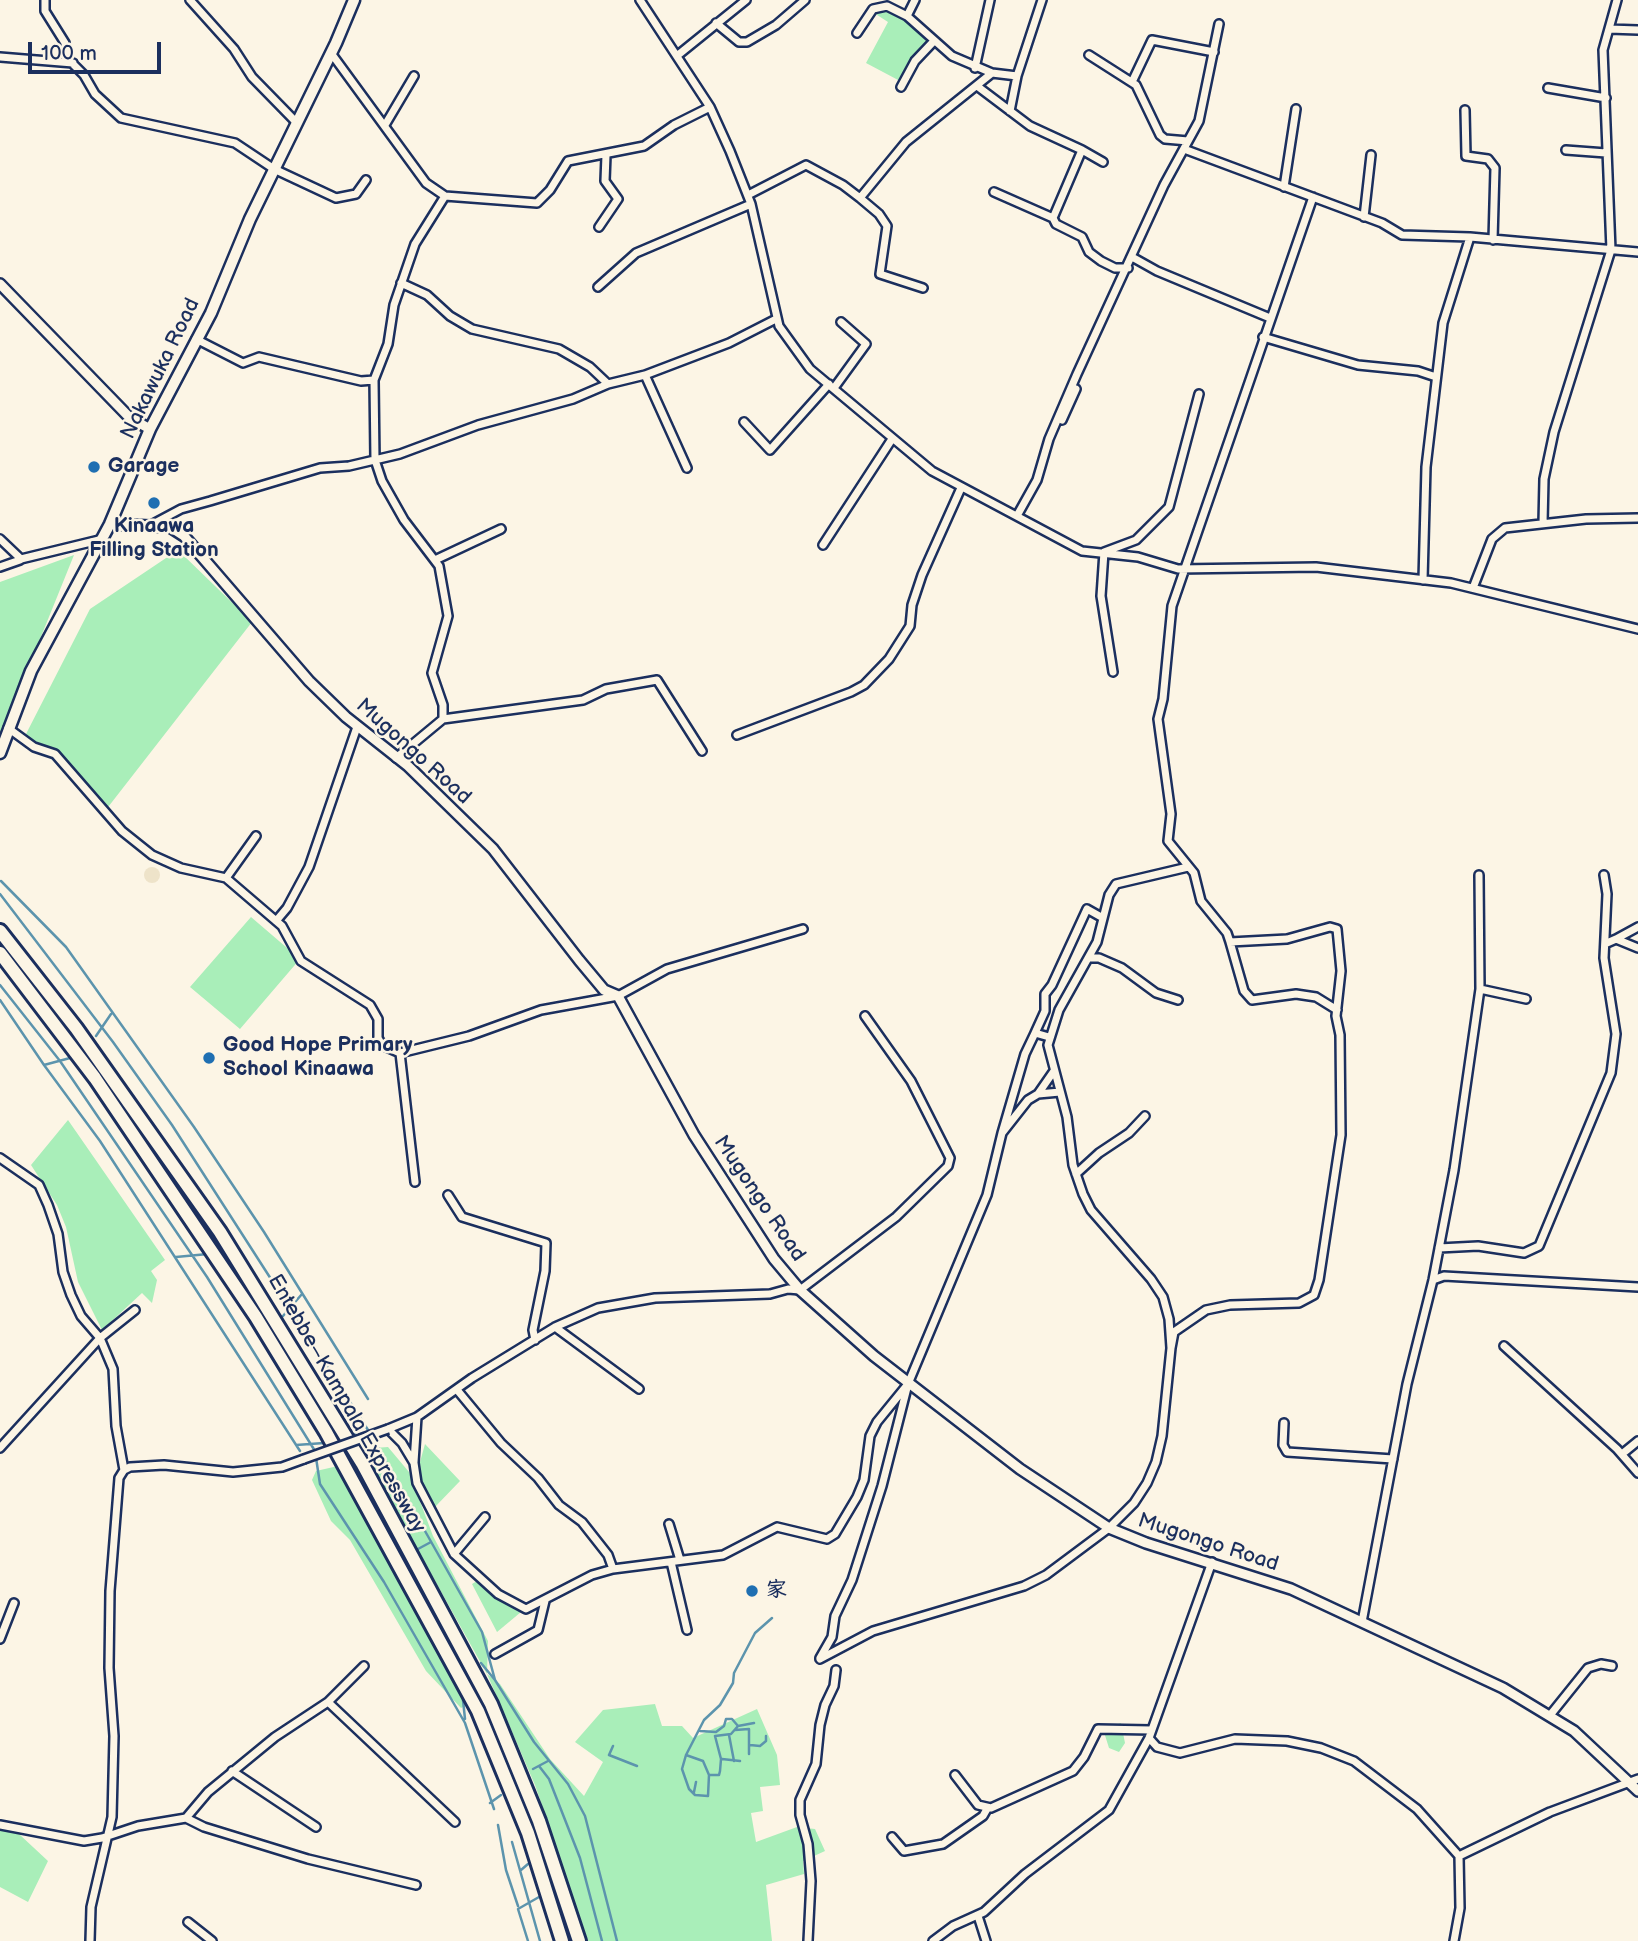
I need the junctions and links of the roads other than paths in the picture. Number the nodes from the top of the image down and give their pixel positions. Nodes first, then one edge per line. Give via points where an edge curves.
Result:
1 (45, 0) edge
2 (190, 0) edge
3 (354, 0) edge
4 (640, 0) edge
5 (746, 0) edge
6 (805, 0) edge
7 (915, 0) edge
8 (990, 0) edge
9 (1041, 0) edge
10 (1618, 0) edge
11 (908, 16) junction
12 (716, 23) junction
13 (1219, 24) dead end
14 (1609, 29) junction
15 (1638, 30) edge
16 (856, 33) dead end
17 (933, 42) junction
18 (1214, 52) junction
19 (331, 54) junction
20 (678, 55) junction
21 (1089, 55) dead end
22 (0, 57) edge
23 (73, 63) junction
24 (975, 68) junction
25 (992, 73) junction
26 (414, 76) dead end
27 (1017, 76) junction
28 (1132, 82) junction
29 (977, 86) junction
30 (901, 87) dead end
31 (1548, 88) dead end
32 (1606, 98) junction
33 (710, 107) junction
34 (1296, 108) dead end
35 (1010, 110) junction
36 (1465, 110) dead end
37 (296, 122) junction
38 (385, 125) junction
39 (1186, 145) junction
40 (1082, 150) junction
41 (1566, 150) dead end
42 (1606, 153) junction
43 (606, 155) junction
44 (1370, 155) dead end
45 (1103, 162) dead end
46 (274, 169) junction
47 (366, 180) dead end
48 (1284, 187) junction
49 (995, 192) dead end
50 (748, 195) junction
51 (445, 196) junction
52 (1313, 197) junction
53 (860, 198) junction
54 (751, 204) junction
55 (1364, 217) junction
56 (1053, 218) junction
57 (599, 227) dead end
58 (1470, 237) junction
59 (1493, 240) junction
60 (1611, 250) junction
61 (1638, 252) edge
62 (1132, 257) junction
63 (1128, 268) junction
64 (401, 283) junction
65 (0, 284) edge
66 (598, 287) dead end
67 (923, 288) dead end
68 (1270, 318) junction
69 (776, 319) junction
70 (841, 322) dead end
71 (1263, 337) junction
72 (197, 339) junction
73 (645, 375) junction
74 (1436, 377) junction
75 (374, 380) junction
76 (608, 384) junction
77 (832, 386) junction
78 (1076, 389) dead end
79 (1199, 394) dead end
80 (744, 422) dead end
81 (150, 429) junction
82 (892, 439) junction
83 (375, 460) junction
84 (687, 468) dead end
85 (961, 488) junction
86 (1018, 514) junction
87 (1638, 518) edge
88 (1543, 523) junction
89 (110, 524) junction
90 (150, 525) junction
91 (501, 529) dead end
92 (0, 539) edge
93 (99, 540) junction
94 (1136, 540) junction
95 (823, 545) dead end
96 (1104, 552) junction
97 (1138, 557) junction
98 (21, 559) junction
99 (435, 560) junction
100 (0, 567) edge
101 (1187, 569) junction
102 (1423, 580) junction
103 (1473, 589) junction
104 (1638, 629) edge
105 (1113, 672) dead end
106 (443, 719) junction
107 (358, 727) junction
108 (8, 728) junction
109 (737, 735) dead end
110 (702, 751) dead end
111 (0, 753) edge
112 (396, 758) junction
113 (256, 836) dead end
114 (1188, 867) junction
115 (1479, 875) dead end
116 (1604, 875) dead end
117 (226, 878) junction
118 (1103, 918) junction
119 (276, 921) junction
120 (1638, 927) edge
121 (803, 929) dead end
122 (0, 931) edge
123 (1616, 939) junction
124 (1230, 942) junction
125 (1607, 943) junction
126 (1638, 948) edge
127 (0, 953) edge
128 (1090, 958) junction
129 (1480, 989) junction
130 (618, 996) junction
131 (1526, 999) dead end
132 (1178, 1000) dead end
133 (1337, 1010) junction
134 (865, 1016) dead end
135 (1035, 1033) junction
136 (1049, 1037) junction
137 (400, 1053) junction
138 (1054, 1071) junction
139 (1014, 1090) junction
140 (1060, 1092) junction
141 (1038, 1094) junction
142 (1028, 1100) junction
143 (1145, 1116) dead end
144 (1002, 1133) junction
145 (0, 1158) edge
146 (1076, 1174) junction
147 (415, 1182) dead end
148 (448, 1195) dead end
149 (1439, 1248) junction
150 (1433, 1280) junction
151 (1638, 1287) edge
152 (800, 1290) junction
153 (135, 1310) dead end
154 (555, 1327) junction
155 (100, 1338) junction
156 (535, 1340) junction
157 (1504, 1346) dead end
158 (1171, 1348) junction
159 (908, 1384) junction
160 (639, 1389) dead end
161 (458, 1391) junction
162 (417, 1417) junction
163 (1284, 1423) dead end
164 (388, 1429) junction
165 (1638, 1441) edge
166 (0, 1448) edge
167 (1622, 1454) junction
168 (1393, 1459) junction
169 (414, 1463) junction
170 (124, 1470) junction
171 (1638, 1473) edge
172 (485, 1517) dead end
173 (669, 1524) dead end
174 (1109, 1528) junction
175 (454, 1554) junction
176 (676, 1561) junction
177 (1212, 1562) junction
178 (613, 1569) junction
179 (545, 1601) junction
180 (14, 1603) dead end
181 (1362, 1622) junction
182 (687, 1630) dead end
183 (0, 1639) edge
184 (495, 1654) dead end
185 (364, 1666) dead end
186 (1612, 1666) dead end
187 (836, 1670) dead end
188 (328, 1702) junction
189 (1550, 1714) junction
190 (1151, 1730) junction
191 (1149, 1738) junction
192 (232, 1771) junction
193 (955, 1774) dead end
194 (1634, 1781) edge
195 (1638, 1791) edge
196 (987, 1809) junction
197 (186, 1818) junction
198 (454, 1822) dead end
199 (0, 1825) edge
200 (316, 1827) dead end
201 (110, 1835) junction
202 (892, 1837) dead end
203 (1459, 1856) junction
204 (416, 1885) dead end
205 (978, 1916) junction
206 (188, 1922) dead end
207 (90, 1941) edge
208 (212, 1941) edge
209 (562, 1941) edge
210 (579, 1941) edge
211 (808, 1941) edge
212 (933, 1941) edge
213 (986, 1941) edge
214 (1454, 1941) edge

1 - 23 street via 46,12 65,43 66,57
2 - 37 street via 234,48 252,77
3 - 19 main road, Nakawuka Road
4 - 20 street
5 - 12 street
6 - 12 street via 747,43
7 - 11 street
8 - 24 street
9 - 27 street
10 - 14 street
11 - 16 street via 878,6
11 - 17 street
12 - 20 street
13 - 18 street
14 - 15 street
14 - 32 street via 1603,50
17 - 24 street
17 - 30 street via 915,61
18 - 28 street via 1152,40
18 - 39 street via 1202,111
19 - 37 main road, Nakawuka Road
19 - 38 street
20 - 33 street
21 - 28 street
22 - 23 street
23 - 46 street via 95,94 121,118 235,143
24 - 25 street
25 - 27 street
25 - 29 street
26 - 38 street
27 - 35 street
28 - 39 street via 1160,135
29 - 35 street
29 - 53 street via 906,142
31 - 32 street
32 - 42 street
33 - 43 street via 644,146
33 - 50 street
34 - 48 street
35 - 40 street via 1053,138
36 - 59 street via 1466,156 1488,159 1495,168
37 - 46 main road, Nakawuka Road
38 - 51 street via 426,183
39 - 48 street
39 - 62 street
40 - 45 street
40 - 56 street
41 - 42 street
42 - 60 street
43 - 51 street via 568,161 537,203
43 - 57 street via 604,181 618,200
44 - 55 street
46 - 47 street via 340,199 356,194
46 - 72 main road, Nakawuka Road
48 - 52 street
49 - 56 street
50 - 53 street via 806,165
50 - 54 street
51 - 64 street via 415,244
52 - 55 street
52 - 68 street
53 - 67 street via 887,226 880,274
54 - 66 street via 636,253
54 - 69 street
55 - 58 street via 1409,236
56 - 63 street via 1082,237 1089,252 1101,261
58 - 59 street
58 - 74 street via 1443,323
59 - 60 street
60 - 61 street
60 - 88 street via 1554,432 1544,479
62 - 63 street
62 - 68 street
63 - 86 street
64 - 75 street via 388,344
64 - 76 street via 427,295 472,329 559,349
65 - 81 street via 130,418
68 - 71 street
69 - 73 street via 729,343
69 - 77 street via 810,369
70 - 77 street via 866,344
71 - 74 street via 1358,365
71 - 101 street
72 - 75 street via 243,363 259,357 361,381
72 - 81 main road, Nakawuka Road
73 - 76 street
73 - 84 street
74 - 102 street via 1426,467
75 - 83 street
76 - 83 street via 573,400
77 - 80 street via 770,450
77 - 82 street
78 - 86 street via 1032,501
79 - 94 street via 1169,507
81 - 89 main road, Nakawuka Road
82 - 85 street
82 - 95 street
83 - 90 street via 320,468 181,509
83 - 99 street via 391,500
85 - 86 street
85 - 109 street via 922,575 910,626 889,659 851,692
86 - 96 street via 1082,551
87 - 88 street
88 - 103 street via 1496,533
89 - 90 street, Mugongo Road
89 - 93 main road, Nakawuka Road
90 - 107 street, Mugongo Road via 170,527 184,536 309,681
91 - 99 street
92 - 98 street
93 - 98 street
93 - 108 main road, Nakawuka Road via 31,671
94 - 96 street
94 - 97 street
96 - 97 street
96 - 105 street via 1101,596
97 - 101 street
98 - 100 street
99 - 106 street via 448,616 432,673
101 - 102 street via 1305,566
101 - 114 street via 1172,606 1158,719 1171,814 1168,841
102 - 103 street
103 - 104 street
106 - 110 street via 583,699 606,689 657,680
106 - 112 street
107 - 112 street, Mugongo Road
107 - 119 street via 309,867
108 - 111 main road, Nakawuka Road
108 - 117 street via 34,747 55,754 122,831 152,856 173,866
112 - 130 street, Mugongo Road via 493,849 579,961 604,990
113 - 117 street
114 - 118 street via 1116,884
114 - 124 street via 1201,901
115 - 129 street
116 - 125 street
117 - 119 street
118 - 128 street
118 - 135 street via 1087,909 1045,994 1045,1011
119 - 137 street via 301,961 370,1005 378,1018 382,1045
120 - 123 street
121 - 130 street via 667,969
122 - 210 highway, Entebbe–Kampala Expressway via 76,1028 220,1231 362,1463 491,1704 540,1821
123 - 125 street
123 - 126 street
124 - 133 street via 1244,991 1252,1000 1316,996
124 - 133 street via 1287,939 1335,927 1341,971
125 - 149 street via 1604,958 1616,1034 1611,1073 1539,1246 1524,1253 1478,1245
127 - 209 highway, Entebbe–Kampala Expressway via 102,1089 256,1317 326,1432 478,1711 528,1833
128 - 132 street via 1122,968 1156,993
128 - 136 street via 1059,1010
129 - 131 street
129 - 149 street
130 - 137 street via 541,1010 469,1036
130 - 152 street, Mugongo Road via 694,1135 774,1259
133 - 158 street via 1341,1135 1314,1295 1299,1303 1206,1310 1174,1332
134 - 152 street via 938,1128 950,1164 896,1217
135 - 136 street
135 - 139 street
136 - 138 street
137 - 147 street
138 - 140 street
138 - 141 street
139 - 142 street
139 - 144 street
140 - 141 street
140 - 146 street
141 - 142 street
142 - 144 street
143 - 146 street
144 - 159 street via 987,1195
145 - 155 street via 38,1185 58,1234 71,1295
146 - 158 street via 1091,1210 1163,1297
148 - 156 street via 461,1217 546,1243
149 - 150 street
150 - 151 street via 1444,1276
150 - 168 street
152 - 154 street via 616,1303
152 - 159 street, Mugongo Road
153 - 155 street
154 - 156 street
154 - 160 street
155 - 166 street
155 - 170 street via 115,1377 116,1426
156 - 161 street
157 - 167 street
158 - 174 street via 1156,1462 1133,1503
159 - 174 street, Mugongo Road via 1020,1469
159 - 174 street via 852,1580 820,1659 873,1631 1024,1586
159 - 176 street via 870,1436 864,1480 835,1534 819,1539 777,1527 723,1555
161 - 162 street
161 - 178 street via 559,1505 582,1522 608,1555
162 - 164 street
162 - 169 street
163 - 168 street via 1287,1452
164 - 169 street
164 - 170 street, bridge via 282,1467 233,1472 164,1465
165 - 167 street
167 - 171 street
168 - 181 street
169 - 175 street via 417,1483
170 - 201 street via 114,1510 110,1591 114,1736
172 - 175 street
173 - 176 street
174 - 177 street, Mugongo Road
175 - 179 street via 519,1607 526,1609
176 - 178 street
176 - 182 street
177 - 181 street, Mugongo Road via 1291,1589
177 - 190 street
178 - 179 street via 584,1578
179 - 184 street via 538,1630
180 - 183 street
181 - 189 street, Mugongo Road
185 - 188 street
186 - 189 street via 1588,1668
187 - 211 street via 822,1715 816,1764 800,1800 808,1844
188 - 192 street
188 - 198 street
189 - 194 street, Mugongo Road
190 - 191 street
190 - 196 street via 1098,1729 1073,1771
191 - 203 street via 1164,1751 1180,1753 1224,1740 1250,1739 1303,1744 1340,1754 1395,1791
191 - 205 street via 1108,1810
192 - 197 street
192 - 200 street
193 - 196 street via 975,1803
194 - 195 street, Mugongo Road
194 - 203 street via 1537,1818
196 - 202 street via 943,1844 904,1851
197 - 201 street
197 - 204 street via 308,1859
199 - 201 street via 74,1841
201 - 207 street via 91,1907
203 - 214 street via 1460,1908
205 - 212 street
205 - 213 street
206 - 208 street

